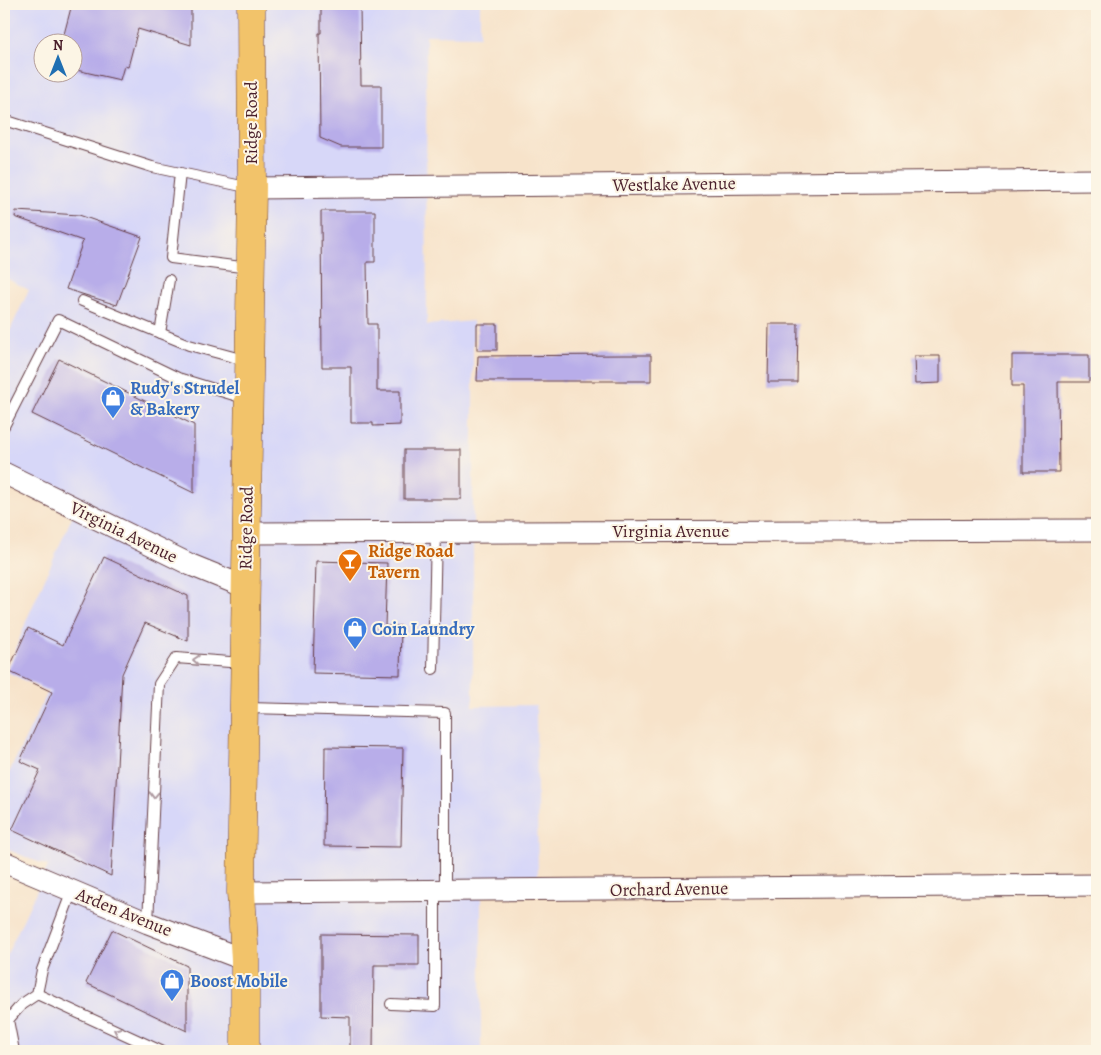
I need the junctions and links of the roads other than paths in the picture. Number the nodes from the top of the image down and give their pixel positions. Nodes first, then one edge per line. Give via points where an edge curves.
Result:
1 (250, 4) edge
2 (4, 120) edge
3 (180, 173) junction
4 (1097, 180) edge
5 (252, 188) junction
6 (250, 268) junction
7 (168, 280) dead end
8 (82, 301) dead end
9 (160, 333) junction
10 (249, 361) junction
11 (248, 399) junction
12 (4, 426) edge
13 (4, 473) edge
14 (1097, 530) edge
15 (436, 532) junction
16 (246, 533) junction
17 (245, 587) junction
18 (244, 663) junction
19 (433, 669) dead end
20 (244, 708) junction
21 (4, 862) edge
22 (1097, 886) edge
23 (72, 892) junction
24 (241, 892) junction
25 (440, 892) junction
26 (148, 923) junction
27 (245, 960) junction
28 (37, 994) junction
29 (391, 1004) dead end
30 (14, 1051) edge
31 (161, 1051) edge
32 (244, 1051) edge

1 - 5 main road, Ridge Road
2 - 3 lane
3 - 5 lane
3 - 6 lane via 171,258
4 - 5 street, Westlake Avenue
5 - 6 main road, Ridge Road
6 - 10 main road, Ridge Road
7 - 9 lane
8 - 9 lane
9 - 10 lane via 189,345
10 - 11 main road, Ridge Road
11 - 12 lane via 178,378 58,320
11 - 16 main road, Ridge Road
13 - 17 street, Virginia Avenue via 191,565
14 - 15 street, Virginia Avenue
15 - 16 street, Virginia Avenue
15 - 19 lane
16 - 17 main road, Ridge Road
17 - 18 main road, Ridge Road
18 - 20 main road, Ridge Road
18 -> 26 lane via 176,658 158,684
20 - 24 main road, Ridge Road
20 - 25 lane via 445,713
21 - 23 street, Arden Avenue
22 - 25 street, Orchard Avenue
23 - 26 street, Arden Avenue
23 - 28 lane via 42,970
24 - 25 street, Orchard Avenue
24 - 27 main road, Ridge Road
25 - 29 lane via 435,1006
26 - 27 street, Arden Avenue
27 - 32 main road, Ridge Road
28 - 30 lane via 22,1004 8,1020
31 -> 28 lane

